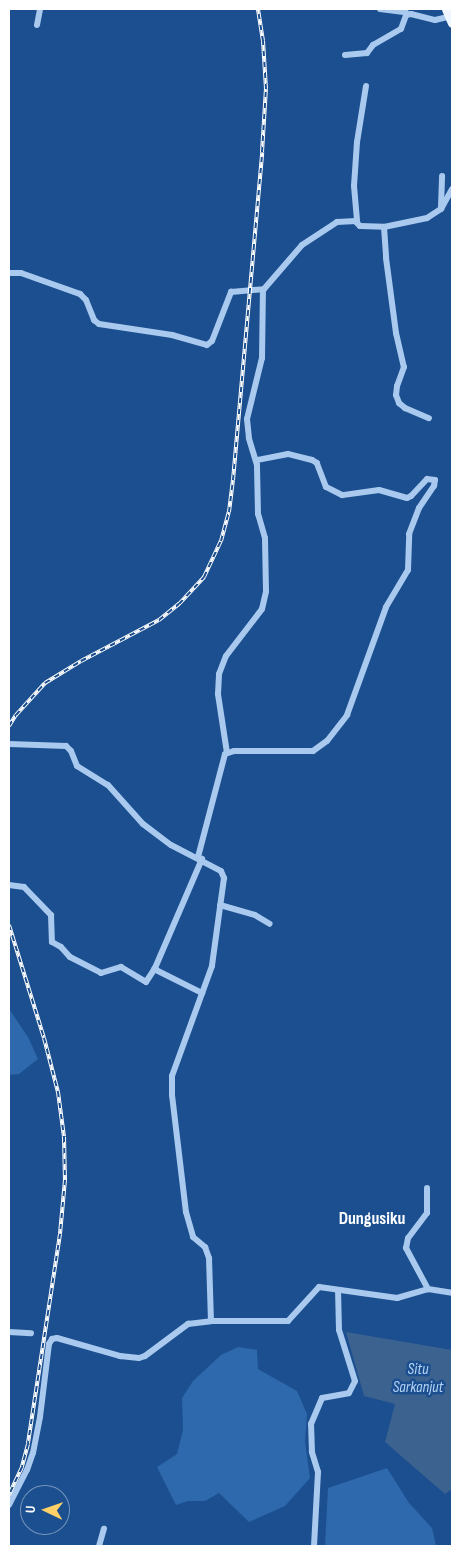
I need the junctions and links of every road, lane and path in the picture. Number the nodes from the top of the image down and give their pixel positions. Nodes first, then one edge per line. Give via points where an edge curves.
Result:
1 (40, 9) edge
2 (380, 9) edge
3 (407, 11) edge
4 (447, 18) edge
5 (37, 25) dead end
6 (345, 55) dead end
7 (366, 86) dead end
8 (442, 176) dead end
9 (452, 189) edge
10 (441, 209) junction
11 (356, 221) junction
12 (384, 227) junction
13 (9, 273) edge
14 (263, 290) junction
15 (429, 418) dead end
16 (257, 460) junction
17 (9, 744) edge
18 (227, 753) junction
19 (200, 858) junction
20 (9, 885) edge
21 (220, 905) junction
22 (270, 924) dead end
23 (154, 969) junction
24 (202, 992) junction
25 (427, 1188) dead end
26 (428, 1289) junction
27 (338, 1290) junction
28 (452, 1293) edge
29 (211, 1321) junction
30 (9, 1332) edge
31 (31, 1333) dead end
32 (9, 1506) edge
33 (104, 1529) dead end
34 (99, 1546) edge
35 (314, 1546) edge

1 - 5 street
2 - 3 street
3 - 4 street
3 - 6 street via 401,29 373,45 365,54
7 - 11 street via 357,142
8 - 10 street
9 - 10 street
10 - 12 street via 427,218
11 - 12 street via 360,226
11 - 14 street via 337,222 302,245
12 - 15 street via 396,333 404,367 396,395 405,408
13 - 14 street via 21,273 80,294 99,324 172,335 207,345 212,340 230,292
14 - 16 street via 262,358 247,419 249,438
16 - 18 street via 258,514 264,534 266,591 262,609 226,656 219,674 218,694
16 - 18 street via 288,454 312,460 317,463 326,486 342,495 379,490 407,498 428,479 433,479 434,486 419,508 408,534 408,570 388,603 353,702 335,732 313,751
17 - 19 street via 66,746 77,766 108,785 143,824 171,845
18 - 19 street via 216,781
19 - 21 street via 221,871 224,878
19 - 23 street
20 - 23 street via 24,887 51,915 52,942 70,957 101,973 121,967 145,982
21 - 22 street via 255,915
21 - 24 street via 212,966
23 - 24 street
24 - 29 street via 174,1068 172,1086 187,1219 193,1237 204,1247 209,1258
25 - 26 street via 426,1216 408,1238 406,1248
26 - 27 street via 397,1298
26 - 28 street
27 - 29 street via 315,1289 288,1321
27 - 35 street via 339,1330 355,1381 349,1392 322,1398 311,1424 312,1452 318,1472
29 - 32 street via 184,1326 139,1358 52,1339 33,1453
30 - 31 street
33 - 34 street

